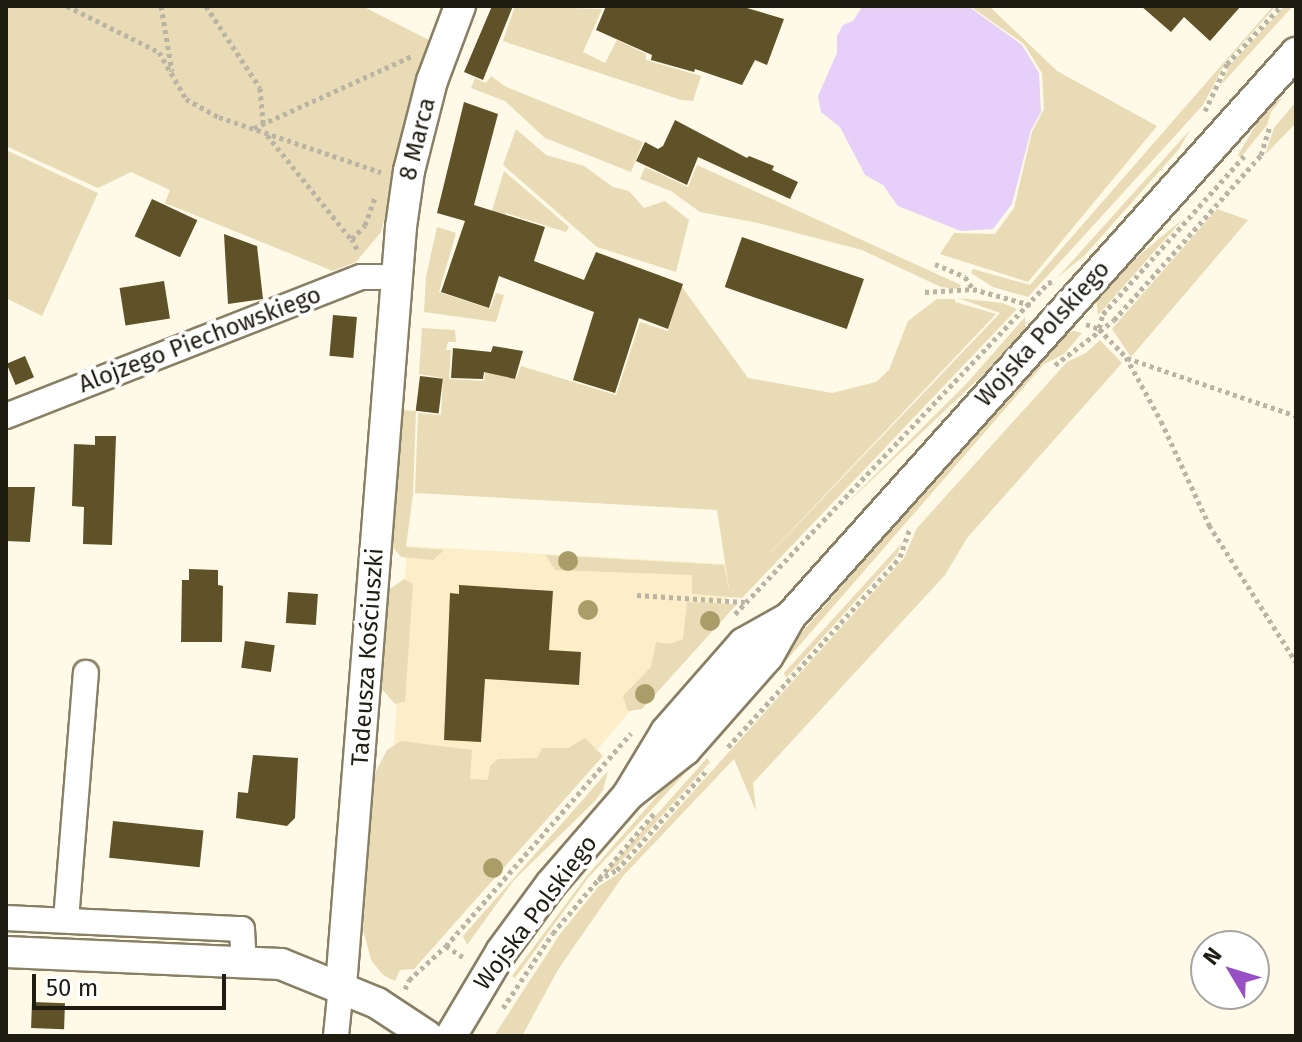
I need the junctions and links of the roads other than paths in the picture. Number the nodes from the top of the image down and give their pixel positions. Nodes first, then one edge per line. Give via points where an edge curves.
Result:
1 (460, 6) edge
2 (1296, 53) edge
3 (396, 277) junction
4 (6, 416) edge
5 (86, 673) dead end
6 (6, 918) edge
7 (66, 920) junction
8 (6, 952) edge
9 (244, 963) junction
10 (341, 986) junction
11 (336, 1036) edge
12 (427, 1036) edge
13 (451, 1036) edge

1 - 3 street, 8 Marca via 432,81 409,171
2 - 13 street, Wojska Polskiego via 790,617 744,643 666,732 628,795 501,952
3 - 4 street, Alojzego Piechowskiego via 361,277
3 - 10 street, Tadeusza Kościuszki
5 - 7 street
6 - 7 street
7 - 9 street via 242,929
8 - 9 street
9 - 10 street via 281,964
10 - 11 street, Tadeusza Kościuszki
10 - 12 street

